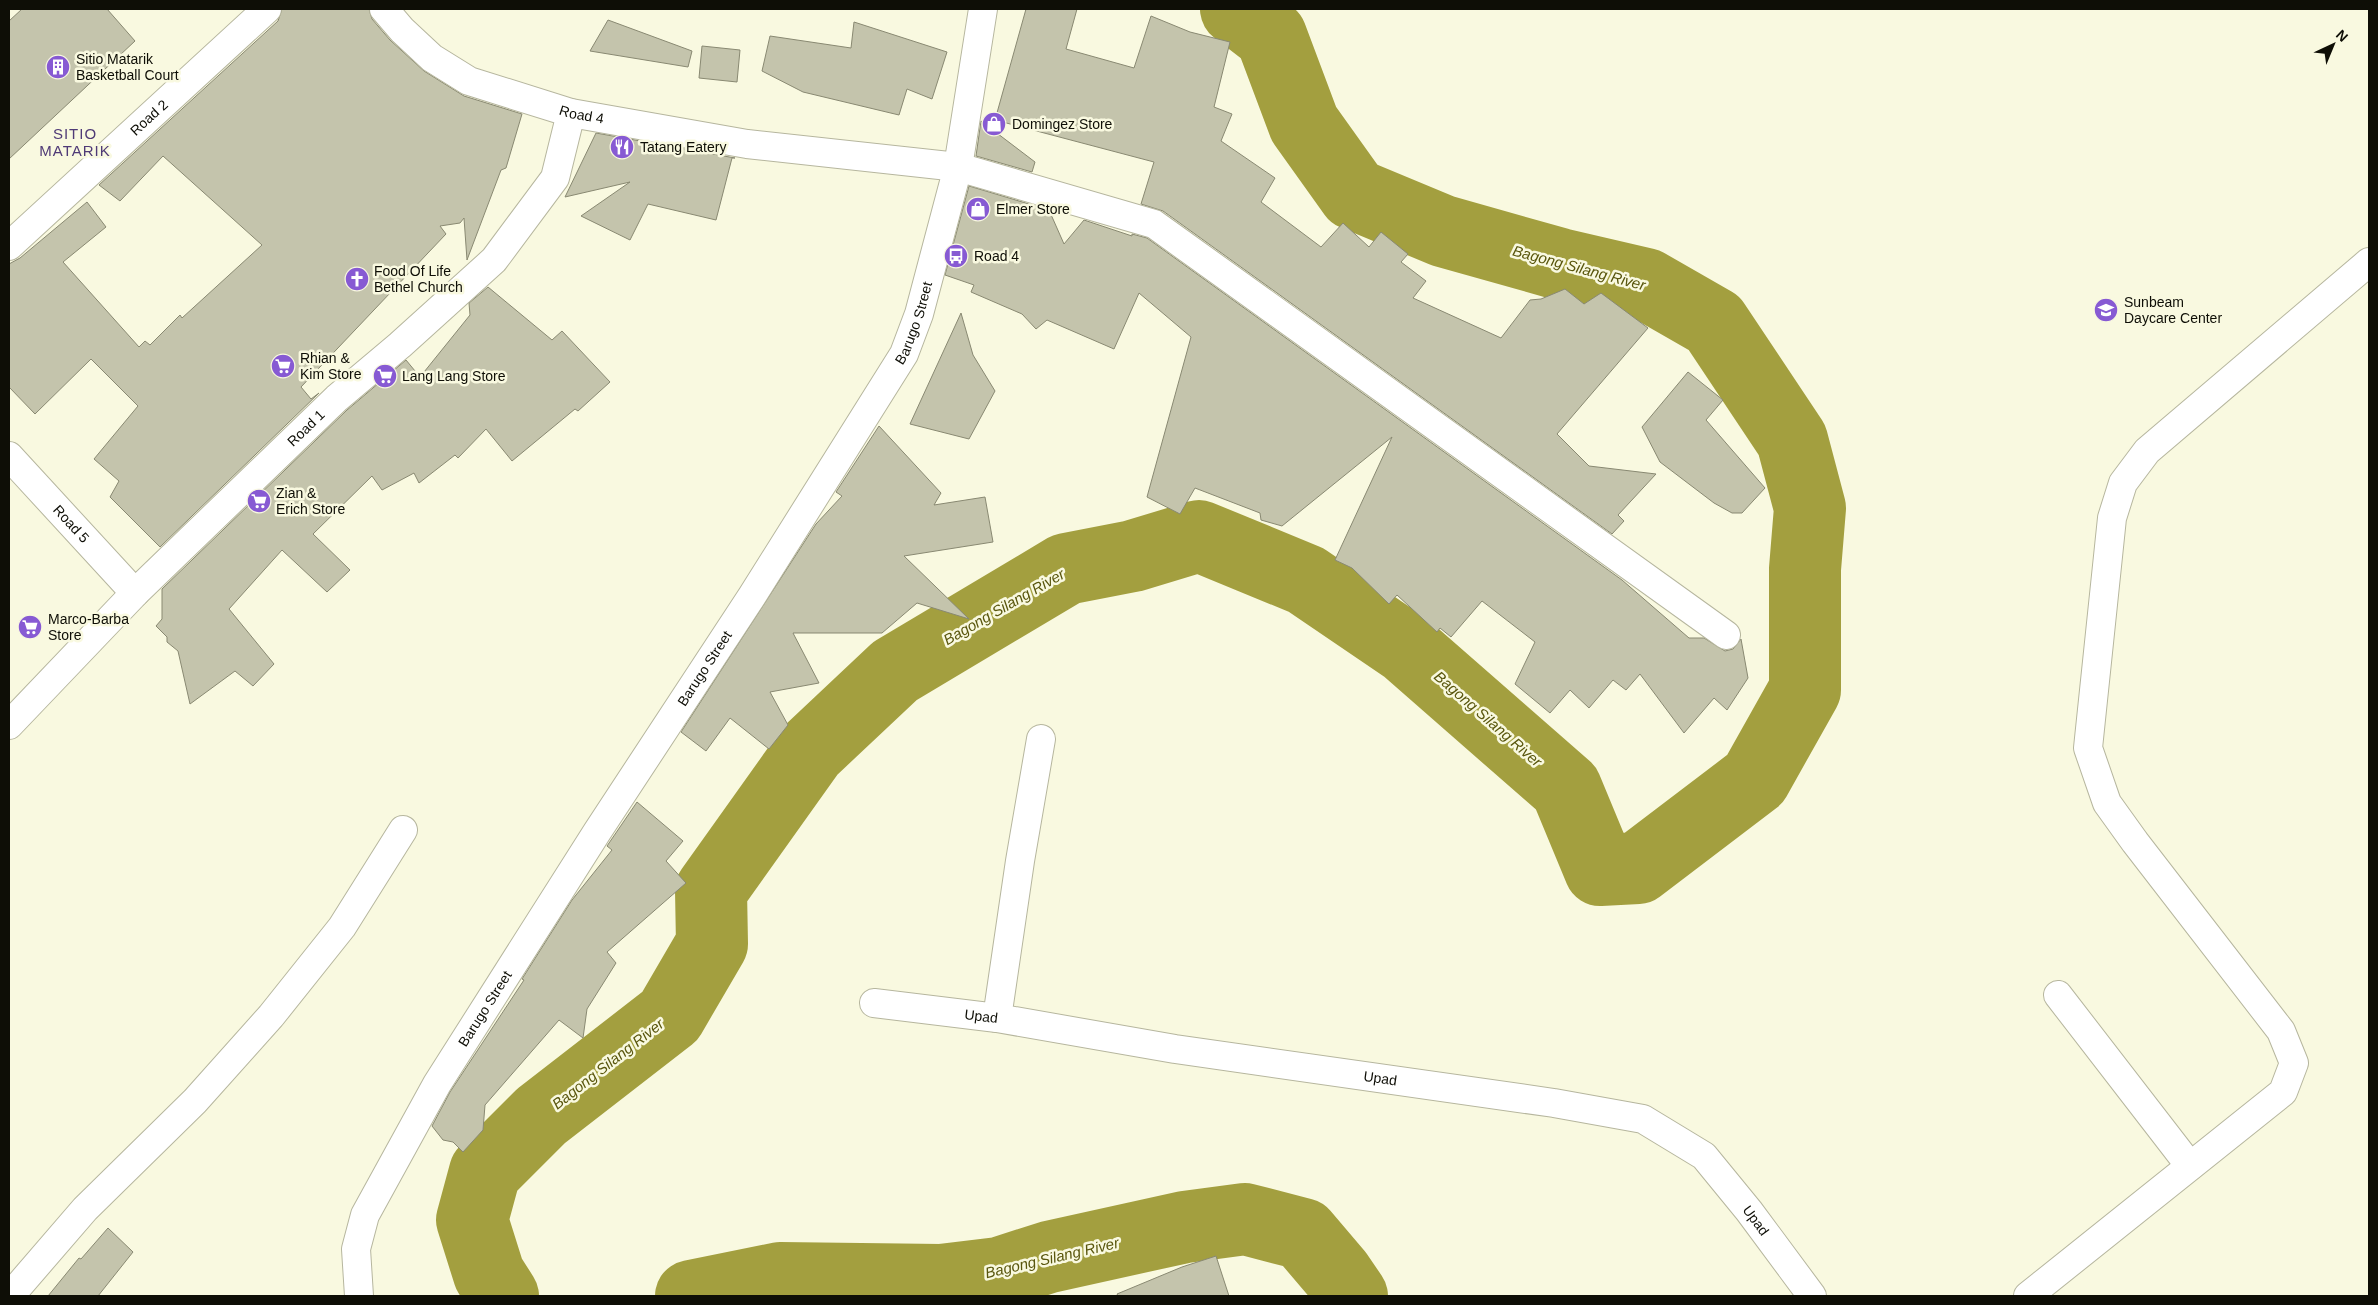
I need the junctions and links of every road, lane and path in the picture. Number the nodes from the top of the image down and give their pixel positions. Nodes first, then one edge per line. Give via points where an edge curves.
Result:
1 (267, 9) edge
2 (384, 9) edge
3 (983, 9) edge
4 (570, 113) junction
5 (958, 167) junction
6 (9, 246) edge
7 (2369, 262) edge
8 (9, 456) edge
9 (134, 593) junction
10 (1726, 635) dead end
11 (9, 725) edge
12 (1041, 739) dead end
13 (403, 830) dead end
14 (2058, 995) dead end
15 (874, 1003) dead end
16 (997, 1018) junction
17 (2190, 1166) junction
18 (10, 1296) edge
19 (359, 1296) edge
20 (1812, 1296) edge
21 (2028, 1296) edge

1 - 6 street, Road 2
2 - 4 street, Road 4 via 432,58 469,81
3 - 5 street, Barugo Street
4 - 5 street, Road 4 via 747,144
4 - 9 street, Road 1 via 555,178 494,260 336,398
5 - 10 street, Road 4 via 1154,224
5 - 19 street, Barugo Street via 919,314 896,370 436,1084 365,1215 356,1249
7 - 17 street via 2147,451 2123,484 2112,518 2088,748 2108,803 2281,1031 2294,1063 2283,1092
8 - 9 street, Road 5
9 - 11 street, Road 1
12 - 16 street
13 - 18 street via 342,927 271,1016 195,1101 85,1209
14 - 17 street
15 - 16 street, Upad
16 - 20 street, Upad via 1175,1049 1554,1103 1643,1119 1704,1156 1750,1211
17 - 21 street

